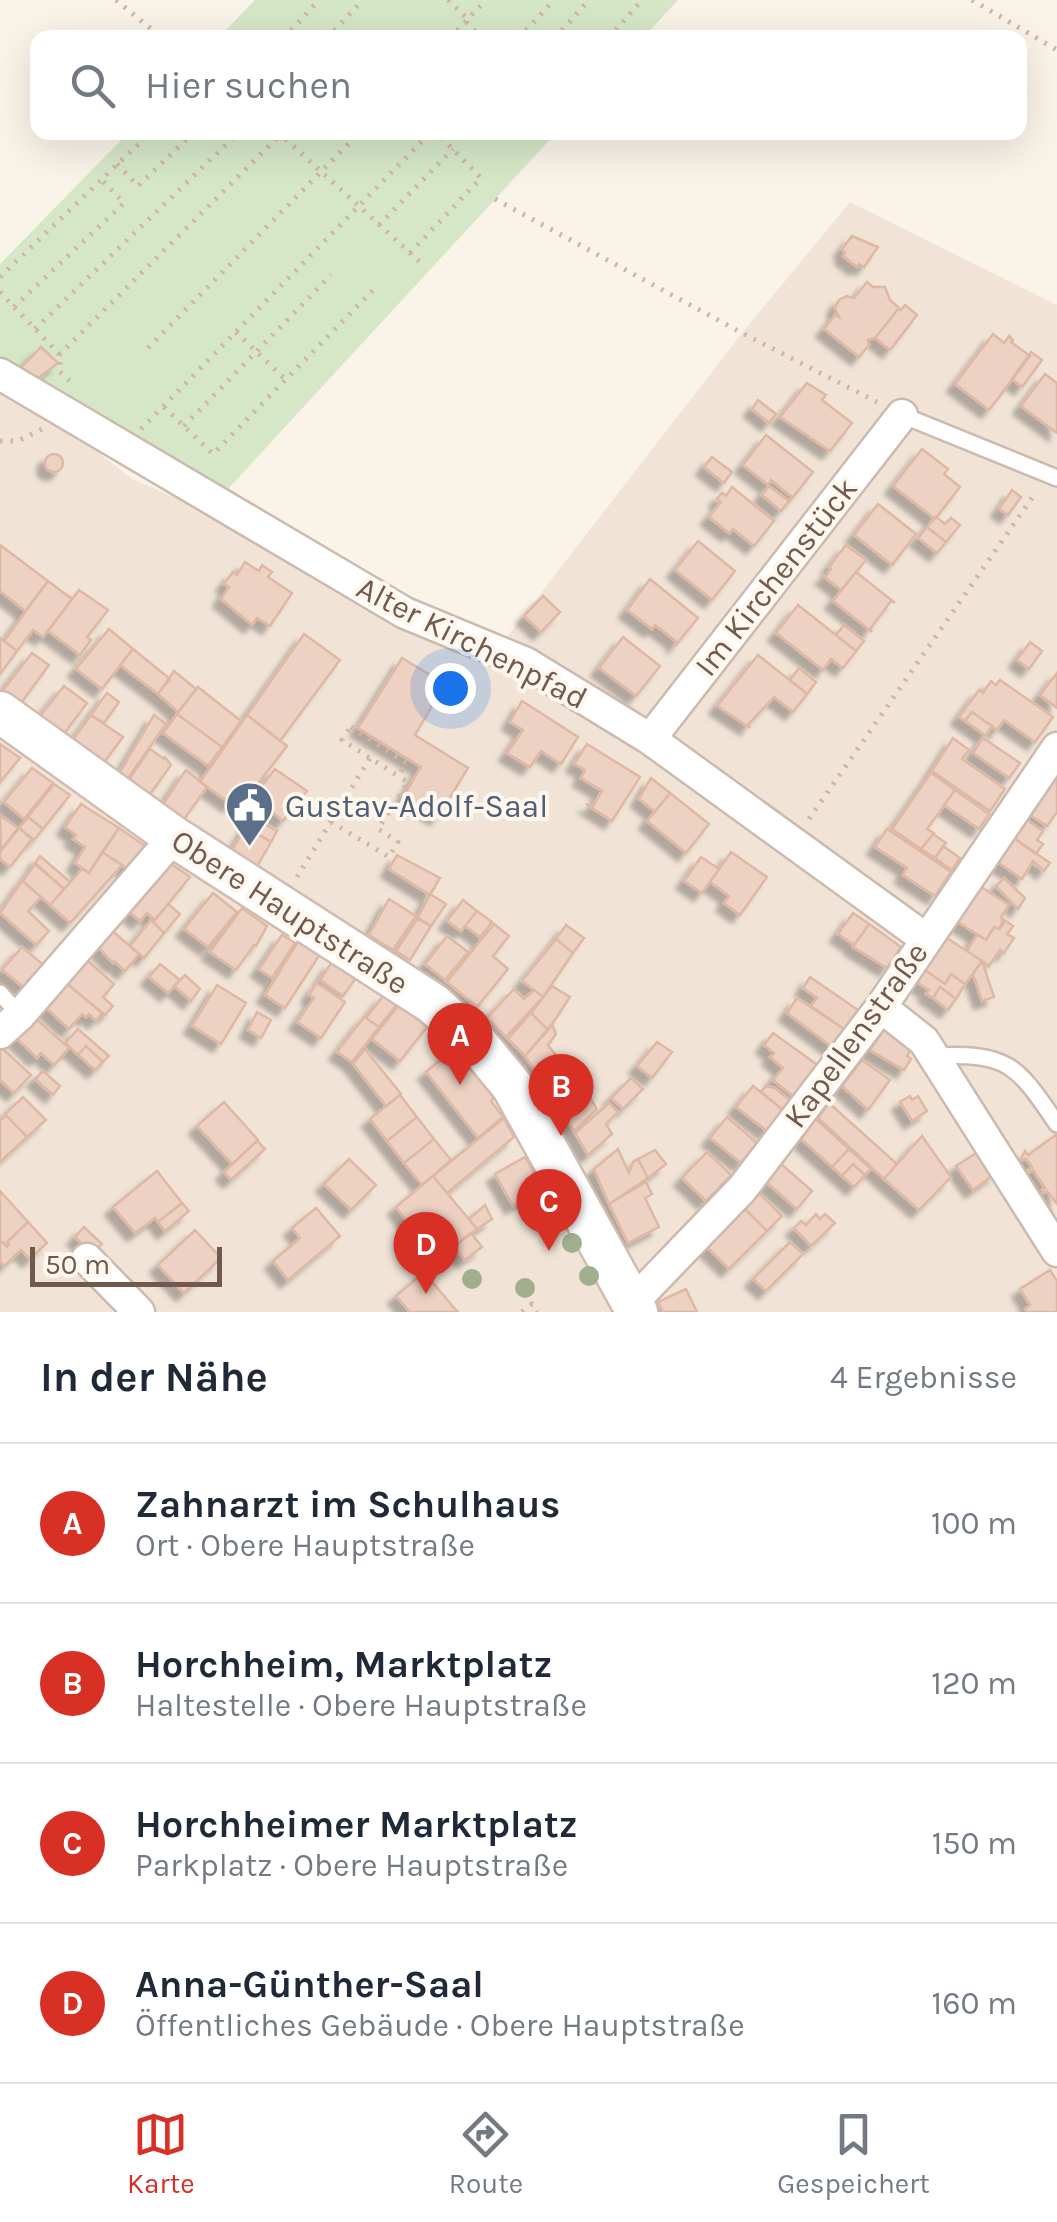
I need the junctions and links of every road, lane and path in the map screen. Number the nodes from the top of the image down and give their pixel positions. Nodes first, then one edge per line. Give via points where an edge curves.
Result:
1 (116, 0) edge
2 (319, 0) edge
3 (363, 0) edge
4 (448, 0) edge
5 (486, 0) edge
6 (554, 0) edge
7 (589, 0) edge
8 (972, 0) edge
9 (640, 1) edge
10 (467, 20) junction
11 (152, 30) edge
12 (291, 30) edge
13 (335, 30) edge
14 (458, 30) edge
15 (475, 30) edge
16 (526, 30) edge
17 (562, 30) edge
18 (616, 30) edge
19 (1023, 30) edge
20 (1027, 32) edge
21 (1057, 50) edge
22 (142, 140) edge
23 (186, 140) edge
24 (231, 140) edge
25 (274, 140) edge
26 (288, 140) edge
27 (353, 140) edge
28 (426, 140) edge
29 (443, 140) edge
30 (452, 148) junction
31 (117, 164) junction
32 (321, 174) junction
33 (102, 180) junction
34 (496, 199) dead end
35 (358, 207) junction
36 (378, 225) junction
37 (410, 253) junction
38 (420, 262) dead end
39 (331, 275) dead end
40 (0, 277) edge
41 (376, 286) dead end
42 (0, 292) edge
43 (14, 307) junction
44 (35, 329) junction
45 (236, 332) junction
46 (148, 348) dead end
47 (257, 351) junction
48 (59, 355) junction
49 (0, 374) edge
50 (286, 379) junction
51 (67, 396) junction
52 (164, 406) junction
53 (902, 415) junction
54 (184, 426) junction
55 (136, 435) dead end
56 (0, 441) edge
57 (1053, 476) edge
58 (0, 712) edge
59 (650, 739) junction
60 (1057, 748) edge
61 (370, 758) junction
62 (398, 776) junction
63 (331, 822) junction
64 (174, 837) junction
65 (792, 842) junction
66 (292, 884) dead end
67 (926, 940) junction
68 (881, 1007) junction
69 (7, 1014) edge
70 (934, 1056) junction
71 (1057, 1124) edge
72 (1057, 1251) edge
73 (88, 1259) dead end
74 (635, 1308) edge
75 (139, 1312) edge
76 (522, 1312) edge
77 (538, 1312) edge

1 - 11 path
2 - 12 path
3 - 13 path
4 - 10 path
5 - 10 path
6 - 16 path
7 - 17 path
8 - 19 path
9 - 18 path
10 - 14 path
10 - 15 path
20 - 21 path
22 - 31 path
23 - 31 path via 138,186
24 - 44 path
25 - 48 path
26 - 32 path
27 - 32 path
28 - 35 path
29 - 30 path
30 - 36 path
30 - 37 path via 481,178
31 - 33 path
32 - 35 path
32 - 46 path
33 - 40 path
33 - 43 path via 124,203
34 - 53 path
35 - 36 path
35 - 45 path
36 - 37 path
37 - 38 path
39 - 47 path
41 - 50 path
42 - 43 path
43 - 44 path
44 - 48 path
45 - 47 path
45 - 52 path
47 - 50 path
47 - 54 path
48 - 51 path
49 - 51 street, Alter Kirchenpfad
50 - 54 path via 212,454
51 - 56 path via 36,435
51 - 59 street, Alter Kirchenpfad via 404,613 526,663
52 - 54 path
52 - 55 path
53 - 57 lane
53 - 59 street, Im Kirchenstück
57 - 65 path
58 - 64 main road, Obere Hauptstraße
59 - 65 street, Alter Kirchenpfad
60 - 67 street, Kapellenstraße
61 - 62 path
61 - 62 path via 342,740 351,727 406,763
61 - 63 path
62 - 63 path via 408,782 378,830 398,842 389,857
63 - 66 path
64 - 69 street
64 - 74 main road, Obere Hauptstraße via 432,1004 476,1042 512,1086
65 - 67 street, Alter Kirchenpfad
67 - 68 street, Kapellenstraße
68 - 70 street
68 - 74 street, Kapellenstraße via 742,1189
70 - 71 lane via 977,1055 1010,1065
70 - 72 street
73 - 75 street
76 - 77 path via 532,1304

